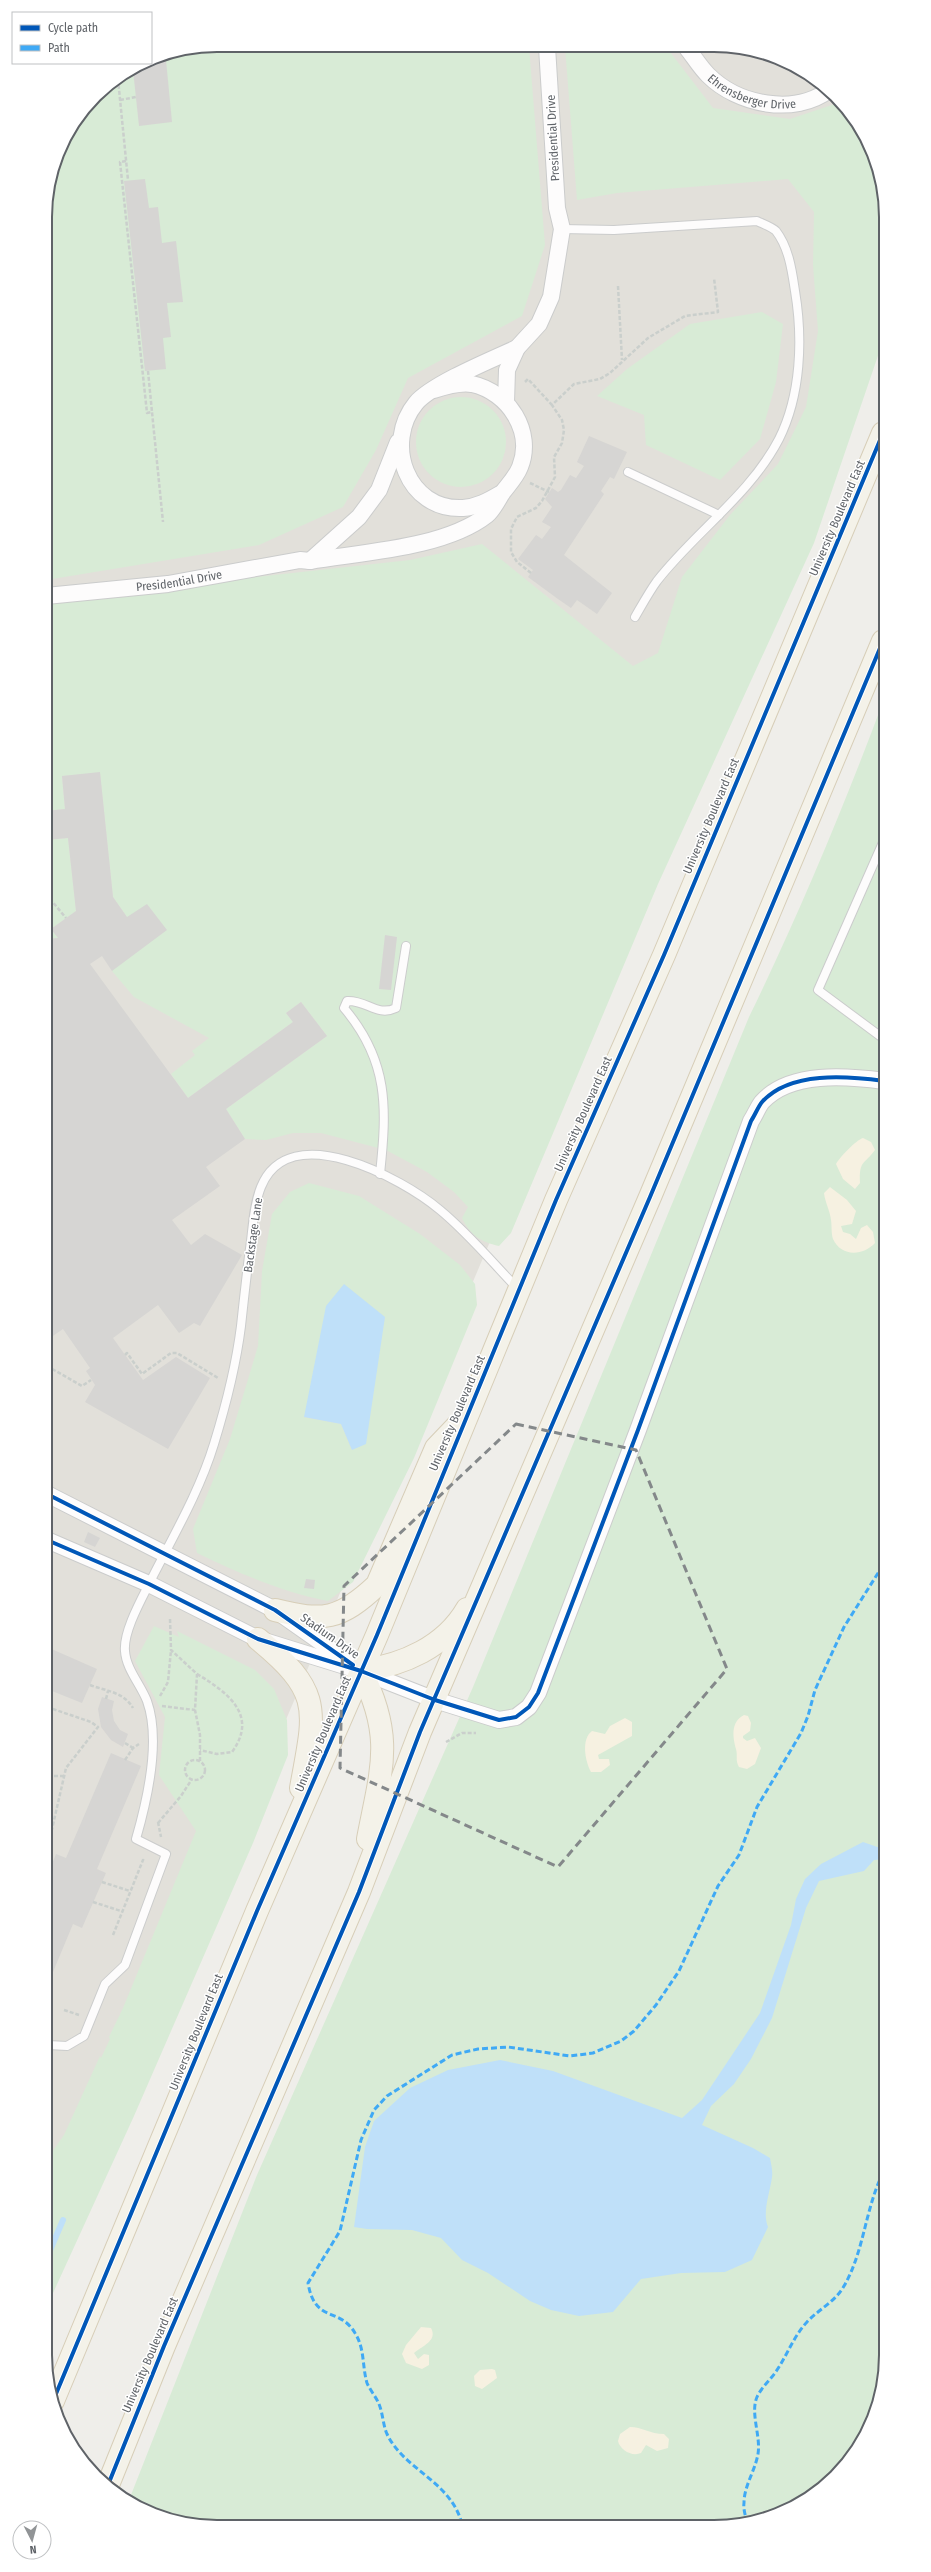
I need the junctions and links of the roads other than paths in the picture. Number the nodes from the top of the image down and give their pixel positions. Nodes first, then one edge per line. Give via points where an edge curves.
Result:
1 (547, 52) edge
2 (691, 52) edge
3 (824, 94) edge
4 (562, 229) junction
5 (517, 348) junction
6 (434, 390) junction
7 (506, 402) junction
8 (400, 437) junction
9 (879, 443) edge
10 (628, 472) dead end
11 (502, 493) junction
12 (719, 515) junction
13 (310, 561) junction
14 (52, 595) edge
15 (635, 617) dead end
16 (879, 651) edge
17 (879, 851) edge
18 (406, 946) dead end
19 (879, 1035) edge
20 (879, 1081) edge
21 (380, 1174) junction
22 (519, 1290) junction
23 (466, 1416) junction
24 (52, 1497) edge
25 (52, 1542) edge
26 (164, 1555) junction
27 (491, 1568) junction
28 (149, 1584) junction
29 (274, 1610) junction
30 (258, 1638) junction
31 (362, 1671) junction
32 (435, 1700) junction
33 (289, 1839) junction
34 (359, 1892) junction
35 (52, 2045) edge
36 (57, 2392) edge
37 (110, 2480) edge

1 - 4 street, Presidential Drive via 557,208
2 - 3 street, Ehrensberger Drive via 709,75 734,92 755,100 790,105 818,98
4 - 5 street via 551,297 539,324
4 - 12 lane via 614,230 757,221 775,230 788,256 797,301 799,368 792,405 779,439 757,473
5 - 6 street
5 - 7 street via 507,370
6 - 7 street via 452,384 472,384 490,390
6 - 8 street via 418,402 406,418
7 - 11 street via 521,426 524,449 516,476
8 - 11 street via 401,458 408,478 422,494 441,504 462,508 484,504
8 - 13 street via 379,490 359,517
9 - 22 main road, University Boulevard East via 667,948
10 - 12 lane
11 - 13 street, Presidential Drive via 489,514 461,531 427,541
12 - 15 lane via 657,581
13 - 14 street, Presidential Drive via 295,560 168,584
16 - 27 main road, University Boulevard East
17 - 19 lane via 818,990
18 - 21 lane via 396,1008 378,1010 358,1000 347,1001 344,1008 361,1028 378,1064 384,1103
20 - 32 street via 848,1078 806,1081 778,1091 762,1102 751,1121 538,1693 529,1707 516,1717 498,1720
21 - 22 lane, Backstage Lane via 419,1194 440,1210
21 - 26 lane, Backstage Lane via 359,1164 318,1155 293,1158 280,1163 266,1177 260,1188 255,1209 241,1331 230,1386 213,1446
22 - 23 main road, University Boulevard East
23 - 29 main road via 436,1448 377,1585 354,1605 325,1617 312,1618
23 - 31 main road, University Boulevard East
24 - 26 street, Stadium Drive
25 - 28 street, Stadium Drive
26 - 28 lane, Backstage Lane
26 - 29 street, Stadium Drive
27 - 31 main road via 464,1615 430,1648 401,1662
27 - 32 main road, University Boulevard East
28 - 30 street, Stadium Drive
28 - 35 lane, Backstage Lane via 124,1650 128,1665 149,1708 152,1728 145,1808 136,1840 166,1854 125,1965 105,1984 84,2036 67,2046
29 - 31 street, Stadium Drive
30 - 31 street, Stadium Drive
30 - 33 main road via 297,1675 310,1708 310,1738
31 - 32 street
31 - 33 main road, University Boulevard East
31 - 34 main road via 376,1703 382,1725 384,1757
32 - 34 main road, University Boulevard East
33 - 36 main road, University Boulevard East
34 - 37 main road, University Boulevard East via 164,2346

